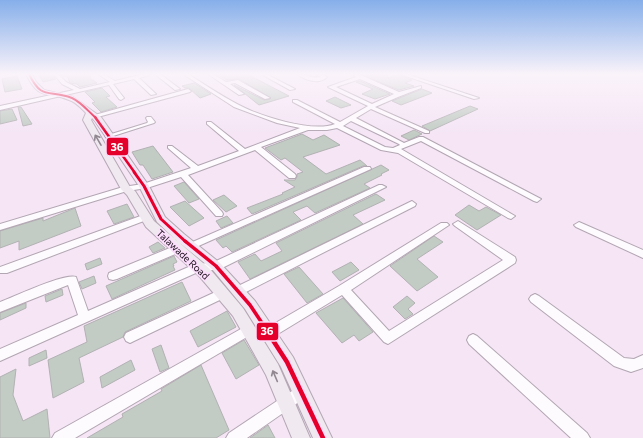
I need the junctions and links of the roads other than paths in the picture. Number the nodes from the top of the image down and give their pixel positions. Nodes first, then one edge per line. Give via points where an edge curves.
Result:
1 (51, 94) edge
2 (65, 94) edge
3 (119, 94) edge
4 (174, 94) edge
5 (218, 94) edge
6 (261, 94) edge
7 (347, 94) edge
8 (398, 94) edge
9 (465, 94) edge
10 (58, 96) junction
11 (121, 98) dead end
12 (267, 98) dead end
13 (476, 98) dead end
14 (295, 101) dead end
15 (371, 106) junction
16 (0, 108) edge
17 (92, 115) junction
18 (149, 118) dead end
19 (351, 118) junction
20 (209, 123) dead end
21 (340, 125) junction
22 (307, 128) junction
23 (428, 132) dead end
24 (108, 136) junction
25 (401, 143) dead end
26 (170, 147) dead end
27 (256, 147) junction
28 (394, 150) junction
29 (244, 151) junction
30 (197, 169) junction
31 (367, 169) dead end
32 (183, 174) junction
33 (292, 176) dead end
34 (144, 186) junction
35 (382, 187) dead end
36 (126, 189) junction
37 (537, 199) dead end
38 (412, 204) dead end
39 (219, 214) dead end
40 (511, 216) dead end
41 (146, 217) junction
42 (458, 224) dead end
43 (444, 225) dead end
44 (580, 225) dead end
45 (0, 227) edge
46 (191, 246) junction
47 (177, 249) junction
48 (643, 254) edge
49 (216, 266) junction
50 (197, 268) junction
51 (3, 270) dead end
52 (113, 276) dead end
53 (343, 288) junction
54 (238, 291) junction
55 (222, 294) junction
56 (535, 299) dead end
57 (0, 307) edge
58 (85, 318) junction
59 (268, 334) junction
60 (252, 336) junction
61 (130, 338) dead end
62 (473, 340) dead end
63 (0, 355) edge
64 (643, 361) edge
65 (301, 392) junction
66 (286, 402) junction
67 (60, 438) edge
68 (234, 438) edge
69 (301, 438) edge
70 (323, 438) edge
71 (582, 438) edge

1 - 10 main road, Talawade Road
2 - 10 street
3 - 11 street
4 - 17 street
5 - 22 street via 236,106 279,122
6 - 12 street
7 - 15 street
8 - 15 street
9 - 13 street
10 - 16 street
10 - 17 main road, Talawade Road via 70,97
14 - 21 street
15 - 19 street
15 - 23 street
17 - 24 main road, Talawade Road via 98,119
36 -> 17 main road, Talawade Road via 87,120
18 - 24 street via 152,122 149,124
19 - 21 street
19 - 25 street
20 - 29 street
21 - 22 street via 321,130
21 - 28 street via 383,150
22 - 27 street
24 - 34 main road, Talawade Road
26 - 30 street
27 - 29 street
27 - 33 street
28 - 37 street via 421,138
28 - 40 street via 400,151
29 - 30 street
30 - 32 street
31 - 46 street
32 - 34 street
32 - 39 street
34 - 36 street
34 - 46 main road, Talawade Road via 161,219
35 - 49 street
36 - 41 main road, Talawade Road
36 - 45 street
38 - 54 street
41 - 47 main road, Talawade Road
41 - 51 street
42 - 53 street via 511,260 388,338
43 - 53 street
44 - 48 street
46 - 49 main road, Talawade Road
47 - 50 main road, Talawade Road
47 - 52 street
49 - 50 street
49 - 54 main road, Talawade Road
50 - 55 main road, Talawade Road via 205,273
50 - 58 street
53 - 59 street
54 - 59 main road, Talawade Road
55 - 60 main road, Talawade Road via 238,312
55 - 61 street
56 - 64 street via 619,362 629,367
57 - 58 street via 72,280
58 - 63 street
59 - 60 street
59 - 65 main road, Talawade Road via 287,362
66 -> 60 main road, Talawade Road via 272,370
60 - 67 street
62 - 71 street
65 - 66 street
65 - 70 main road, Talawade Road
66 - 68 street
66 - 69 main road, Talawade Road

